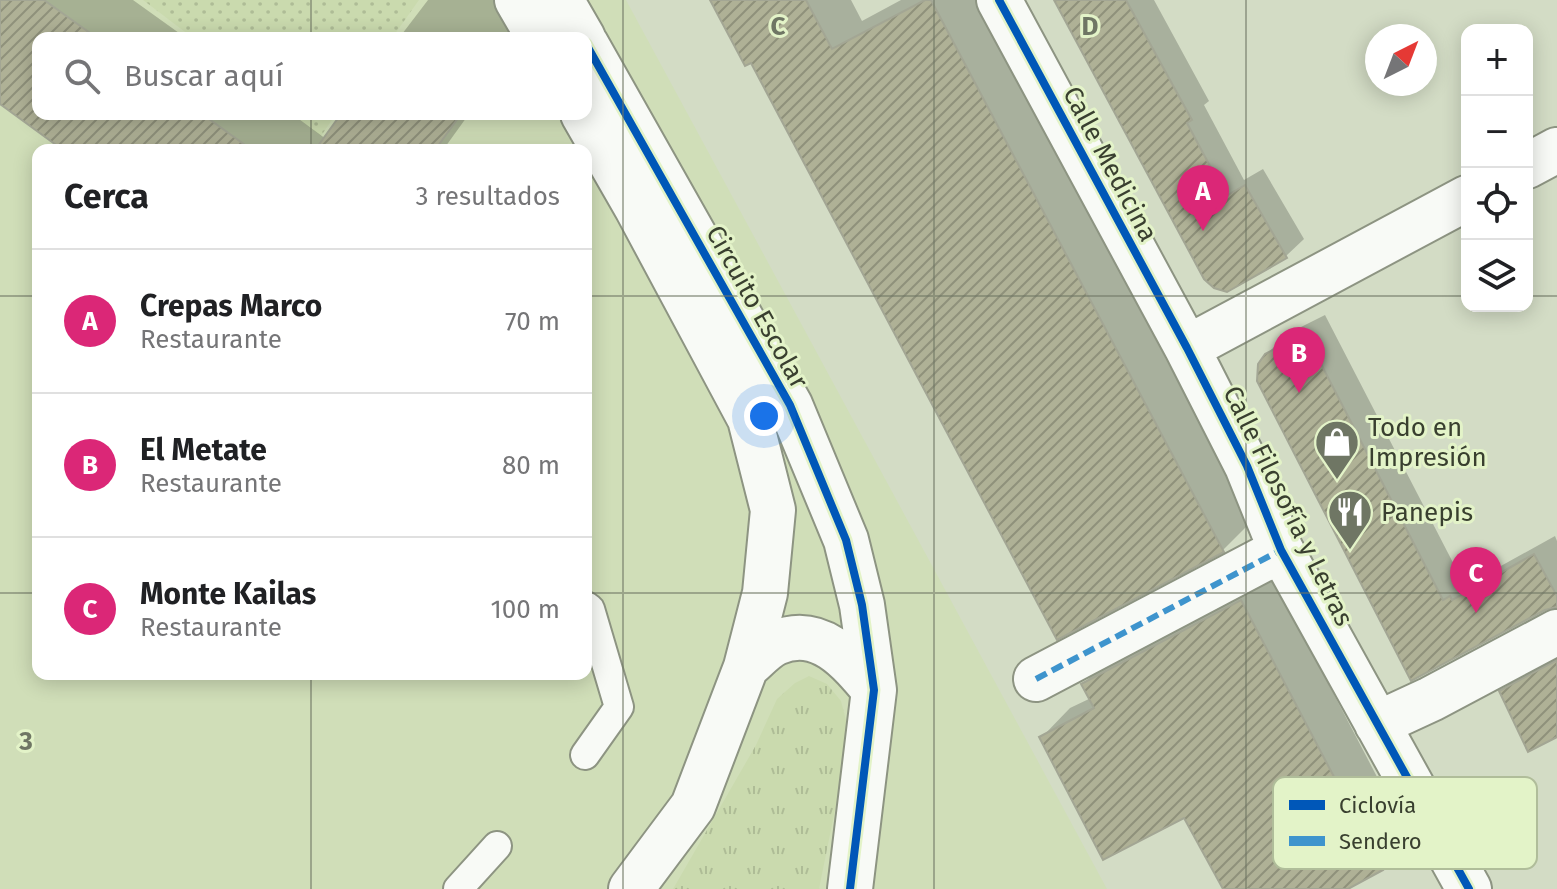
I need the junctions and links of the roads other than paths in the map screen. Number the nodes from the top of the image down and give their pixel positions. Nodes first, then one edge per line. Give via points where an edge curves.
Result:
1 (517, 0) edge
2 (561, 0) edge
3 (999, 0) edge
4 (536, 32) edge
5 (580, 32) edge
6 (592, 55) edge
7 (586, 120) edge
8 (1557, 150) edge
9 (1533, 163) edge
10 (1461, 201) edge
11 (1187, 348) junction
12 (1281, 550) junction
13 (592, 616) edge
14 (1557, 632) edge
15 (746, 667) junction
16 (1036, 679) dead end
17 (874, 690) junction
18 (1377, 724) junction
19 (585, 755) dead end
20 (1407, 777) edge
21 (497, 846) dead end
22 (1458, 869) edge
23 (458, 889) edge
24 (631, 889) edge
25 (850, 889) edge
26 (1469, 889) edge

1 - 4 street
2 - 5 street
3 - 11 street, Calle Medicina
6 - 17 street, Circuito Escolar via 790,405 846,540
7 - 15 street via 750,419 773,510 765,593
8 - 9 street
10 - 11 street
11 - 12 street, Calle Filosofía y Letras via 1247,466
12 - 16 street
12 - 18 street, Calle Filosofía y Letras
13 - 19 lane via 619,707
14 - 18 street
15 - 17 street via 774,644 802,637 829,645 847,658
15 - 24 street via 693,806
17 - 25 street, Circuito Escolar
18 - 20 street, Calle Filosofía y Letras
21 - 23 lane
22 - 26 street, Calle Filosofía y Letras

